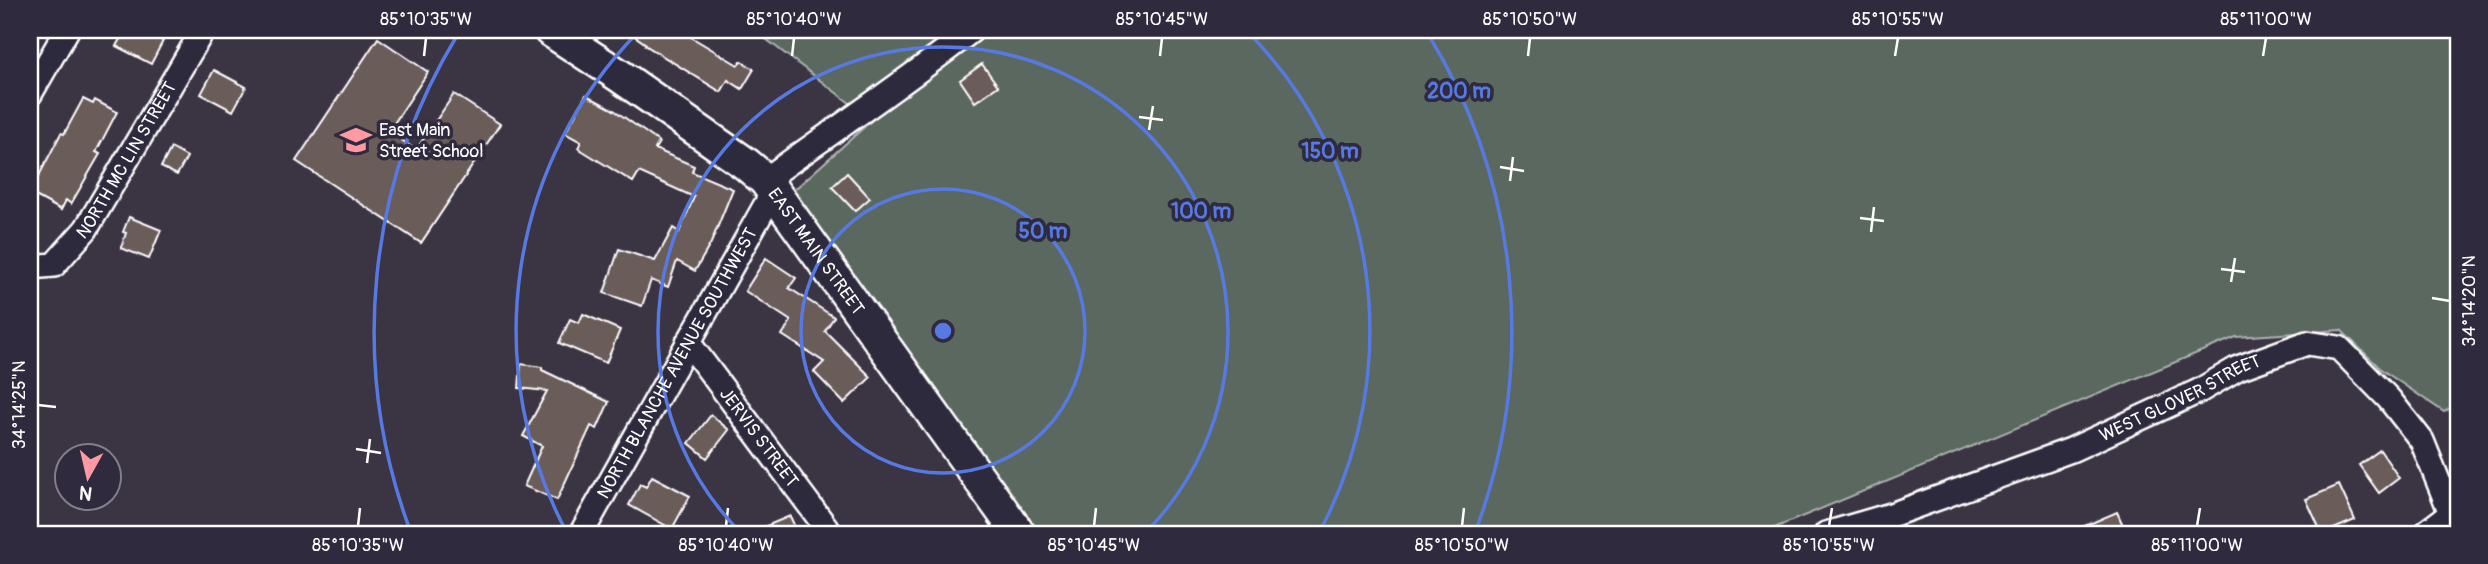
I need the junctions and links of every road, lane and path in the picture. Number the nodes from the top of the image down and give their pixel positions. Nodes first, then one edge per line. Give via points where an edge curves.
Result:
1 (67, 30) edge
2 (203, 30) edge
3 (550, 30) edge
4 (972, 30) edge
5 (30, 94) edge
6 (769, 186) junction
7 (30, 267) edge
8 (688, 342) junction
9 (2447, 522) edge
10 (581, 534) edge
11 (831, 534) edge
12 (1019, 534) edge
13 (1826, 534) edge

1 - 5 street
2 - 7 street, NORTH MC LIN STREET via 86,229 54,265
3 - 6 main road, EAST MAIN STREET via 746,164
4 - 6 street via 856,113
6 - 8 street, NORTH BLANCHE AVENUE SOUTHWEST
6 - 12 main road, EAST MAIN STREET
8 - 10 street, NORTH BLANCHE AVENUE SOUTHWEST
8 - 11 street, JERVIS STREET
9 - 13 street, WEST GLOVER STREET via 2422,441 2339,348 2307,343 2238,368 2071,450

